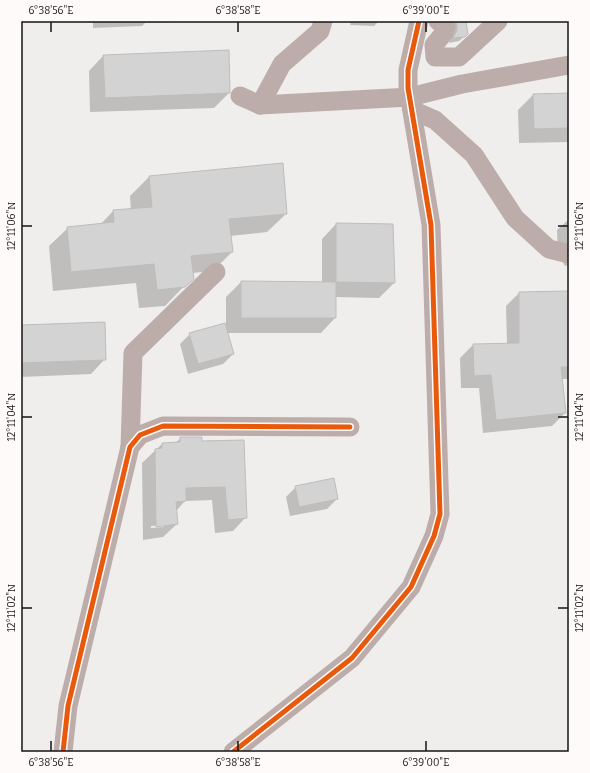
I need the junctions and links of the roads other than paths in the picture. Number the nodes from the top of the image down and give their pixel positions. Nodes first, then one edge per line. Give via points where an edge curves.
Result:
1 (323, 21) edge
2 (419, 21) edge
3 (438, 21) edge
4 (498, 21) edge
5 (569, 65) edge
6 (240, 96) dead end
7 (411, 104) junction
8 (260, 105) junction
9 (569, 254) edge
10 (216, 272) dead end
11 (350, 427) dead end
12 (130, 447) junction
13 (63, 752) edge
14 (233, 752) edge

1 - 8 street via 320,31 282,64
2 - 7 street via 408,70
3 - 4 street via 446,27 434,45 435,57 459,58
5 - 7 street via 462,84
6 - 8 street
7 - 8 street
7 - 9 street via 435,120 474,155 515,218 549,249
7 - 14 street via 431,225 440,514 436,529 411,587 352,658
10 - 12 street via 133,353
11 - 12 street via 162,426 140,435
12 - 13 street via 68,706

